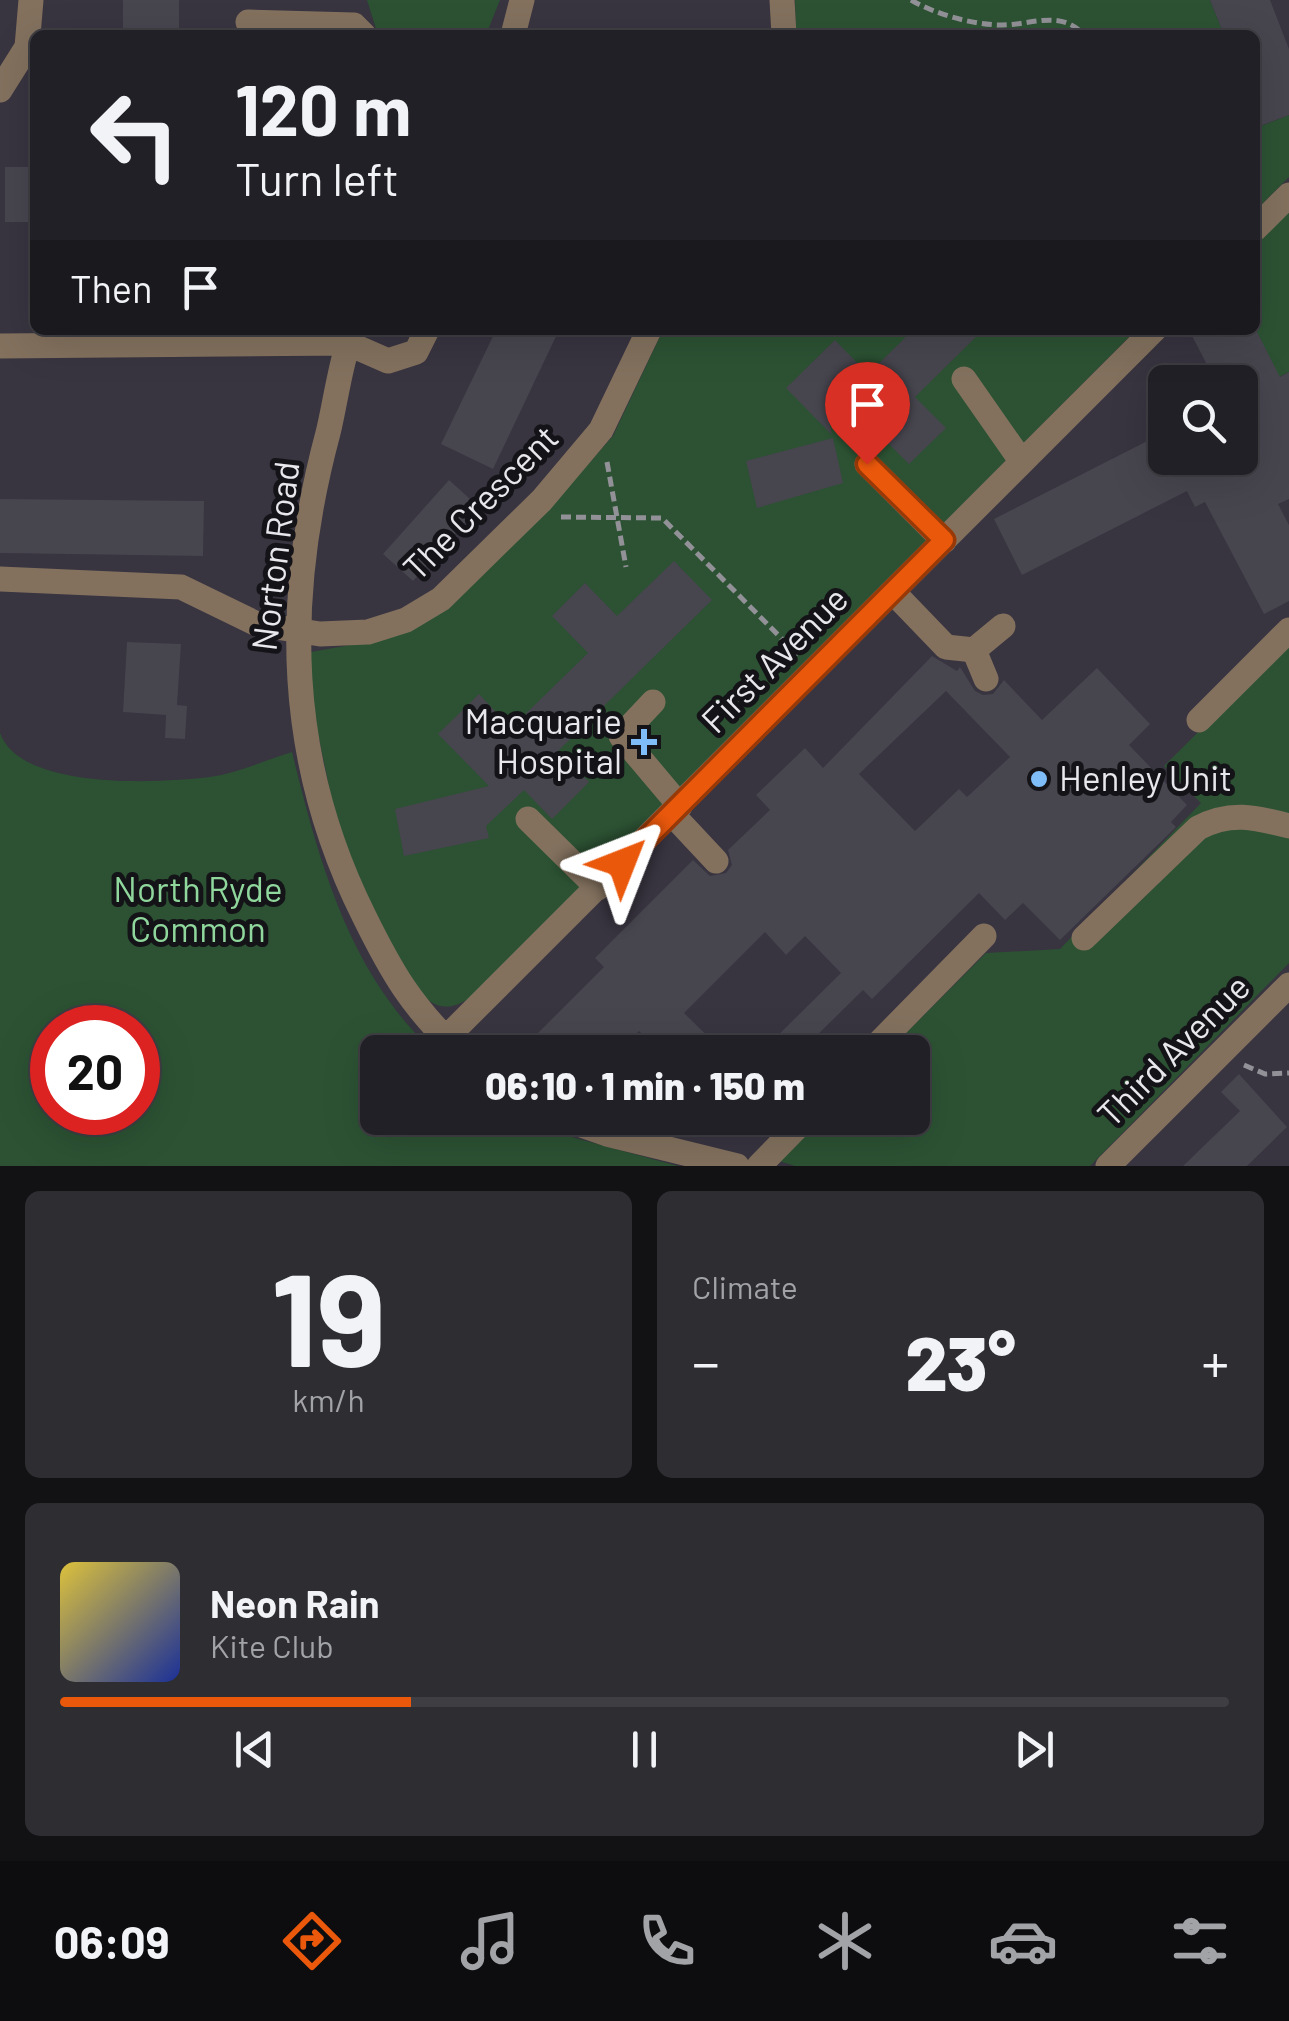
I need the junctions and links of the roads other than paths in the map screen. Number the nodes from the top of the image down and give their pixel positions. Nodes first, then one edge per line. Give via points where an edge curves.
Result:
1 (31, 0) edge
2 (782, 0) edge
3 (248, 22) dead end
4 (359, 30) edge
5 (784, 30) edge
6 (0, 90) edge
7 (1289, 195) edge
8 (1260, 224) edge
9 (424, 335) edge
10 (648, 335) edge
11 (1149, 335) edge
12 (351, 336) edge
13 (0, 346) edge
14 (964, 380) dead end
15 (1022, 462) junction
16 (867, 464) dead end
17 (944, 540) junction
18 (0, 579) edge
19 (893, 592) junction
20 (1003, 626) dead end
21 (297, 630) junction
22 (1289, 630) edge
23 (974, 650) junction
24 (986, 679) dead end
25 (653, 702) dead end
26 (1199, 720) dead end
27 (676, 810) junction
28 (528, 818) dead end
29 (1289, 826) edge
30 (716, 861) dead end
31 (598, 888) junction
32 (984, 936) dead end
33 (1084, 938) dead end
34 (1289, 984) edge
35 (442, 1035) edge
36 (462, 1035) edge
37 (887, 1035) edge
38 (611, 1135) edge
39 (789, 1135) edge
40 (738, 1166) edge
41 (759, 1166) edge
42 (1108, 1166) edge

1 - 6 lane via 27,48
2 - 5 lane
3 - 4 lane
7 - 8 lane
9 - 12 lane via 416,352 388,362
10 - 21 lane, The Crescent via 601,430 440,600 406,620 344,635
11 - 15 lane, First Avenue
12 - 13 lane
12 - 21 lane, Norton Road via 314,484
14 - 15 lane
15 - 17 lane, First Avenue
16 - 17 lane
17 - 19 lane, First Avenue
18 - 21 lane, The Crescent via 181,588 256,624
19 - 23 lane via 946,647
19 - 27 lane, First Avenue
20 - 23 lane
21 - 35 lane, Norton Road via 310,771 336,860 398,985
22 - 26 lane
23 - 24 lane
25 - 27 lane via 621,736
27 - 30 lane
27 - 31 lane, First Avenue
28 - 31 lane
29 - 33 lane via 1250,816 1218,818 1198,828
31 - 36 lane, First Avenue
32 - 37 lane
34 - 42 lane, Third Avenue
38 - 40 lane
39 - 41 lane

